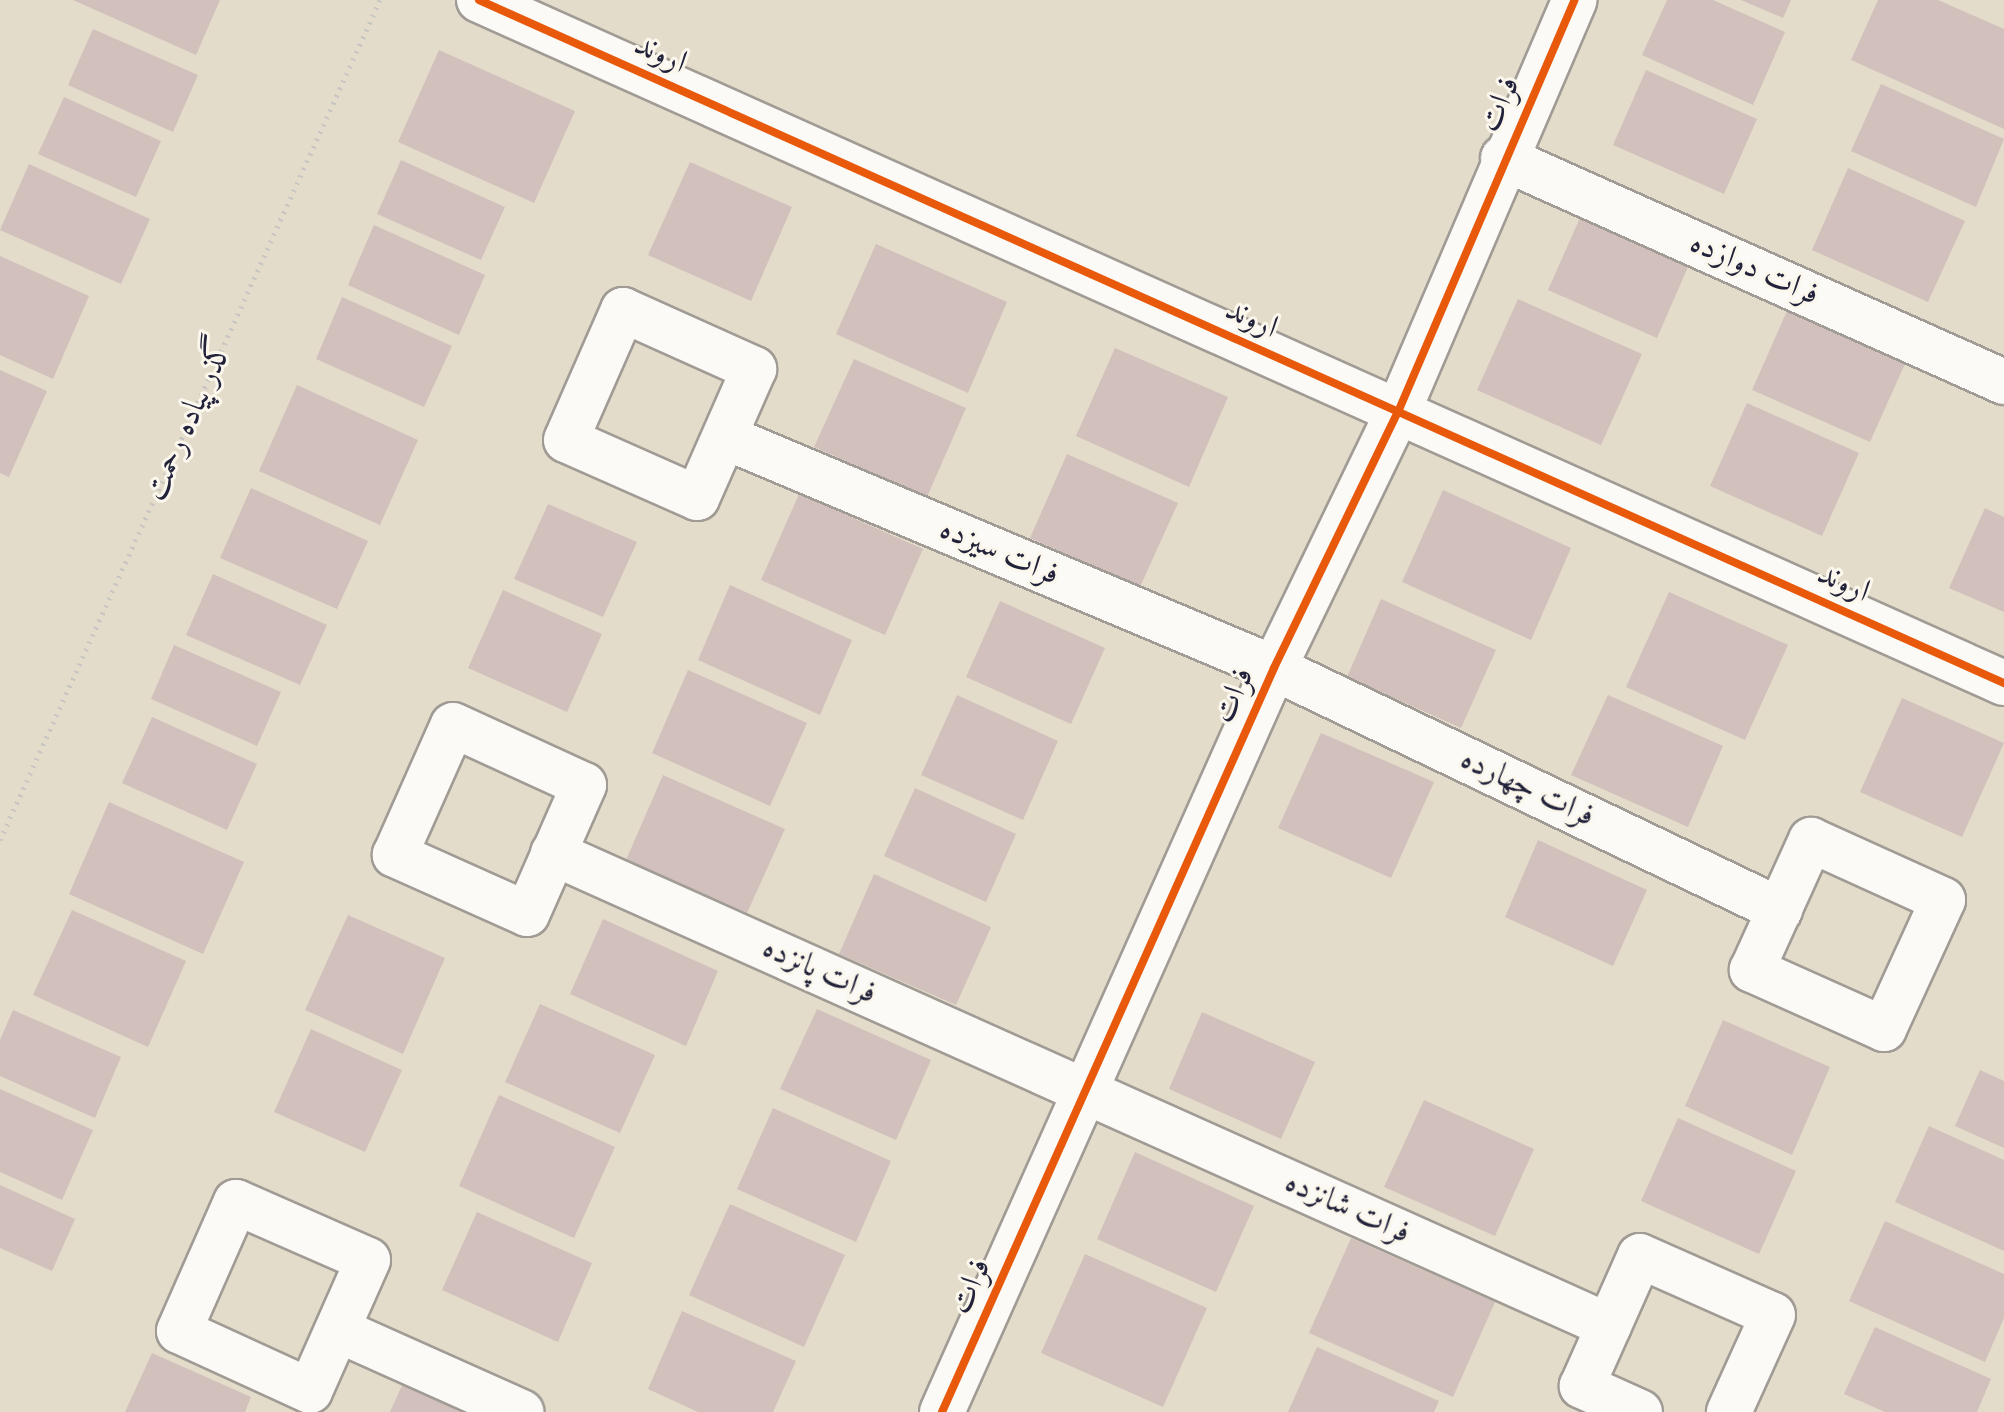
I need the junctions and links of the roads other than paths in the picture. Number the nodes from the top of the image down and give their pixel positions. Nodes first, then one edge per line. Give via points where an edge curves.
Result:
1 (479, 0) edge
2 (1575, 0) edge
3 (1503, 158) junction
4 (2004, 382) edge
5 (1398, 412) junction
6 (725, 437) junction
7 (1274, 668) junction
8 (2004, 683) edge
9 (553, 853) junction
10 (1780, 910) junction
11 (1086, 1092) junction
12 (1609, 1326) junction
13 (338, 1330) junction
14 (521, 1412) edge
15 (942, 1412) edge
16 (1640, 1412) edge
17 (1729, 1412) edge

1 - 5 street, اروند
2 - 3 street, فرات
3 - 4 street, فرات دوازده
3 - 5 street, فرات
5 - 7 street, فرات
5 - 8 street, اروند
6 - 6 street via 754,369 623,310 566,440 697,498
6 - 7 street, فرات سیزده
7 - 10 street, فرات چهارده
7 - 11 street, فرات
9 - 9 street via 584,785 453,725 395,855 527,914
9 - 11 street, فرات پانزده
10 - 10 street via 1752,970 1884,1029 1943,900 1811,840
11 - 12 street, فرات شانزده
11 - 15 street, فرات
12 - 16 street via 1582,1386
12 - 17 street via 1640,1256 1773,1315
13 - 13 street via 368,1260 236,1202 179,1331 310,1391
13 - 14 street

